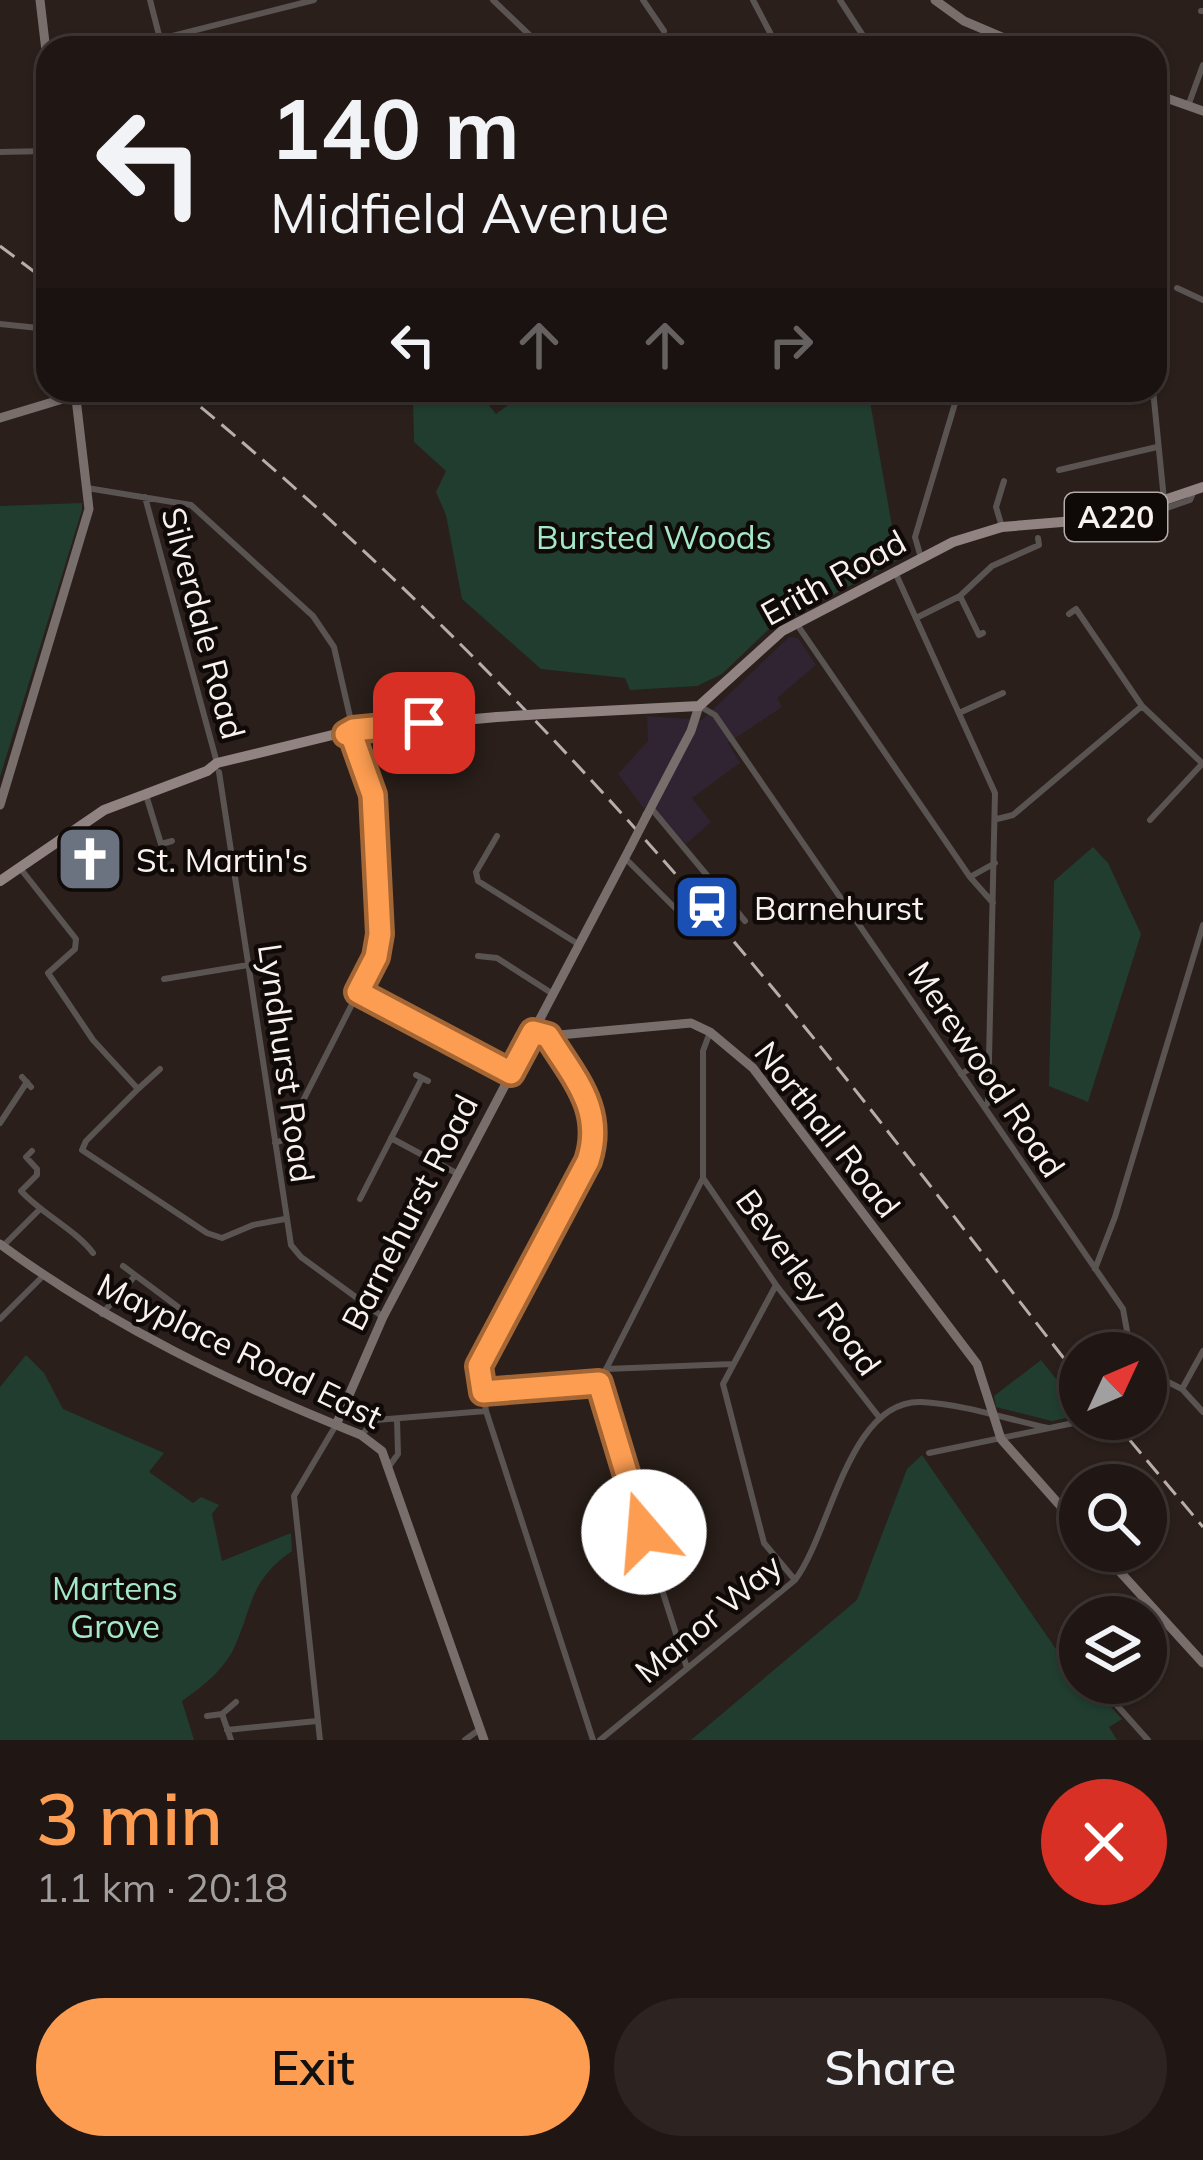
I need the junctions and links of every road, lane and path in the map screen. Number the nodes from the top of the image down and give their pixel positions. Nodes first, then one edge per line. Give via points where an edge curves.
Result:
1 (40, 0) edge
2 (150, 0) edge
3 (314, 0) edge
4 (493, 0) edge
5 (643, 0) edge
6 (753, 0) edge
7 (840, 0) edge
8 (935, 0) edge
9 (664, 31) dead end
10 (44, 36) edge
11 (159, 36) edge
12 (172, 36) edge
13 (531, 36) edge
14 (772, 36) edge
15 (862, 36) edge
16 (1000, 36) edge
17 (1203, 65) edge
18 (1167, 98) edge
19 (1188, 106) junction
20 (1203, 112) edge
21 (36, 151) edge
22 (0, 152) edge
23 (1177, 288) dead end
24 (1203, 300) edge
25 (0, 324) edge
26 (36, 328) edge
27 (48, 402) edge
28 (76, 402) edge
29 (955, 402) edge
30 (1154, 402) edge
31 (0, 418) edge
32 (1156, 447) junction
33 (1059, 470) dead end
34 (1004, 482) dead end
35 (87, 488) junction
36 (1198, 489) edge
37 (145, 496) junction
38 (1164, 500) junction
39 (1152, 513) dead end
40 (1002, 527) junction
41 (1041, 542) dead end
42 (921, 558) junction
43 (895, 572) junction
44 (960, 596) junction
45 (1069, 614) dead end
46 (916, 618) junction
47 (796, 623) junction
48 (983, 633) dead end
49 (1003, 693) dead end
50 (699, 706) junction
51 (1142, 706) junction
52 (959, 713) junction
53 (353, 732) junction
54 (1203, 764) edge
55 (217, 767) junction
56 (145, 792) junction
57 (0, 805) edge
58 (649, 812) junction
59 (997, 819) junction
60 (1150, 820) dead end
61 (497, 836) dead end
62 (172, 841) dead end
63 (627, 853) junction
64 (995, 863) junction
65 (20, 868) junction
66 (970, 877) junction
67 (0, 880) edge
68 (993, 903) junction
69 (675, 908) dead end
70 (745, 920) dead end
71 (1203, 925) edge
72 (578, 944) junction
73 (478, 956) dead end
74 (248, 965) junction
75 (164, 979) dead end
76 (358, 992) junction
77 (553, 994) junction
78 (533, 1032) junction
79 (710, 1032) junction
80 (548, 1036) junction
81 (989, 1058) junction
82 (160, 1069) dead end
83 (511, 1073) junction
84 (962, 1074) junction
85 (422, 1078) dead end
86 (27, 1082) dead end
87 (138, 1089) junction
88 (984, 1107) junction
89 (0, 1123) edge
90 (391, 1138) junction
91 (274, 1143) junction
92 (32, 1151) dead end
93 (458, 1174) junction
94 (703, 1178) junction
95 (360, 1199) dead end
96 (39, 1210) junction
97 (285, 1219) junction
98 (2, 1245) edge
99 (93, 1253) dead end
100 (123, 1266) dead end
101 (1095, 1269) junction
102 (43, 1276) junction
103 (134, 1277) junction
104 (776, 1286) junction
105 (178, 1307) dead end
106 (101, 1314) junction
107 (383, 1317) junction
108 (0, 1319) edge
109 (1127, 1332) edge
110 (1203, 1351) edge
111 (732, 1364) junction
112 (606, 1369) junction
113 (1167, 1382) edge
114 (599, 1383) junction
115 (1182, 1389) junction
116 (483, 1392) junction
117 (486, 1411) junction
118 (1203, 1412) edge
119 (991, 1416) junction
120 (879, 1418) junction
121 (397, 1419) junction
122 (336, 1425) junction
123 (1059, 1426) edge
124 (1048, 1428) junction
125 (361, 1435) junction
126 (1001, 1439) junction
127 (929, 1453) dead end
128 (390, 1465) junction
129 (1059, 1504) edge
130 (1120, 1572) edge
131 (795, 1580) junction
132 (1203, 1663) edge
133 (687, 1669) junction
134 (236, 1702) dead end
135 (1116, 1704) edge
136 (222, 1714) junction
137 (207, 1716) dead end
138 (317, 1721) junction
139 (226, 1730) junction
140 (482, 1734) edge
141 (231, 1740) edge
142 (320, 1740) edge
143 (465, 1740) edge
144 (597, 1740) edge
145 (1148, 1740) edge

1 - 10 street
2 - 11 street
3 - 12 street
4 - 13 street
5 - 9 street
6 - 14 street
7 - 15 street
8 - 16 street
17 - 19 street
18 - 19 street
19 - 20 street
21 - 22 street
23 - 24 street
25 - 26 street
27 - 31 street
28 - 35 street
29 - 42 street via 915,537
30 - 32 street
32 - 33 street
32 - 38 street
34 - 40 street via 996,508
35 - 37 street
35 - 57 street via 85,523
36 - 38 main road, Erith Road / A220
36 - 39 street via 1190,500
37 - 53 street via 191,506 313,616 334,647
37 - 55 street, Silverdale Road
38 - 40 main road, Erith Road / A220 via 1111,518
40 - 42 main road, Erith Road / A220
41 - 44 street via 992,566
42 - 43 main road, Erith Road / A220
43 - 46 street
43 - 47 main road, Erith Road / A220
44 - 46 street
44 - 48 street
45 - 51 street via 1076,609
46 - 52 street
47 - 50 main road, Erith Road / A220
47 - 66 street
49 - 52 street
50 - 53 main road, bridge
50 - 58 street, Barnehurst Road
50 - 84 street, Merewood Road via 715,715
51 - 54 street
51 - 59 street via 1013,815
52 - 59 street via 995,793
53 - 55 main road
53 - 76 street via 373,795 380,934
54 - 60 street
55 - 56 main road
55 - 74 street, Lyndhurst Road
56 - 62 street via 161,844
56 - 65 main road
58 - 63 street, Barnehurst Road, bridge
58 - 70 street
59 - 64 street
61 - 72 street via 478,881
63 - 69 street
63 - 72 street, Barnehurst Road
64 - 66 street
64 - 68 street
65 - 67 main road
65 - 87 street via 76,939 48,973
66 - 68 street
68 - 81 street
71 - 101 street
72 - 77 street, Barnehurst Road
73 - 77 street via 497,958
74 - 75 street
74 - 91 street, Lyndhurst Road
76 - 83 street
76 - 91 street via 283,1140
77 - 78 street, Barnehurst Road
78 - 80 street, Northall Road
78 - 83 street, Barnehurst Road
79 - 80 street, Northall Road via 681,1022
79 - 94 street, Beverley Road via 703,1052
79 - 119 street, Northall Road via 753,1068 976,1364
80 - 116 street via 585,1090 591,1150 479,1366
81 - 84 street
81 - 88 street
82 - 87 street
83 - 93 street, Barnehurst Road
84 - 88 street, Merewood Road
85 - 90 street
86 - 89 street
87 - 97 street via 86,1141 87,1156 206,1233 223,1238
88 - 101 street, Merewood Road
90 - 93 street
90 - 95 street
91 - 97 street, Lyndhurst Road
92 - 96 street via 26,1157 37,1175 20,1191
93 - 107 street, Barnehurst Road
94 - 104 street, Beverley Road
94 - 112 street
96 - 98 street
96 - 99 street
97 - 107 street, Lyndhurst Road via 301,1258
98 - 102 street, Mayplace Road East
100 - 103 street
101 - 109 street, Merewood Road via 1123,1309
102 - 106 street, Mayplace Road East
102 - 108 street
103 - 105 street
103 - 106 street
104 - 111 street
104 - 120 street, Beverley Road
106 - 122 street, Mayplace Road East
107 - 122 street, Barnehurst Road
110 - 115 street
111 - 112 street
111 - 131 street via 723,1384 764,1544
112 - 114 street
113 - 115 street
114 - 116 street
114 - 133 street
115 - 118 street
116 - 117 street
117 - 121 street
117 - 144 street
119 - 120 street via 924,1402
119 - 124 street
119 - 126 street, Northall Road
120 - 131 street, Manor Way via 860,1440
121 - 125 street via 376,1420
121 - 128 street via 398,1454
122 - 125 street, Mayplace Road East
122 - 138 street via 294,1496
123 - 124 street
124 - 126 street
125 - 128 street, Mayplace Road East
126 - 127 street
126 - 129 street, Northall Road
128 - 140 street, Mayplace Road East
130 - 132 street
131 - 133 street, Manor Way
133 - 144 street, Manor Way
134 - 136 street
135 - 145 street
136 - 137 street
136 - 139 street
138 - 139 street
138 - 142 street
139 - 141 street
140 - 143 street

